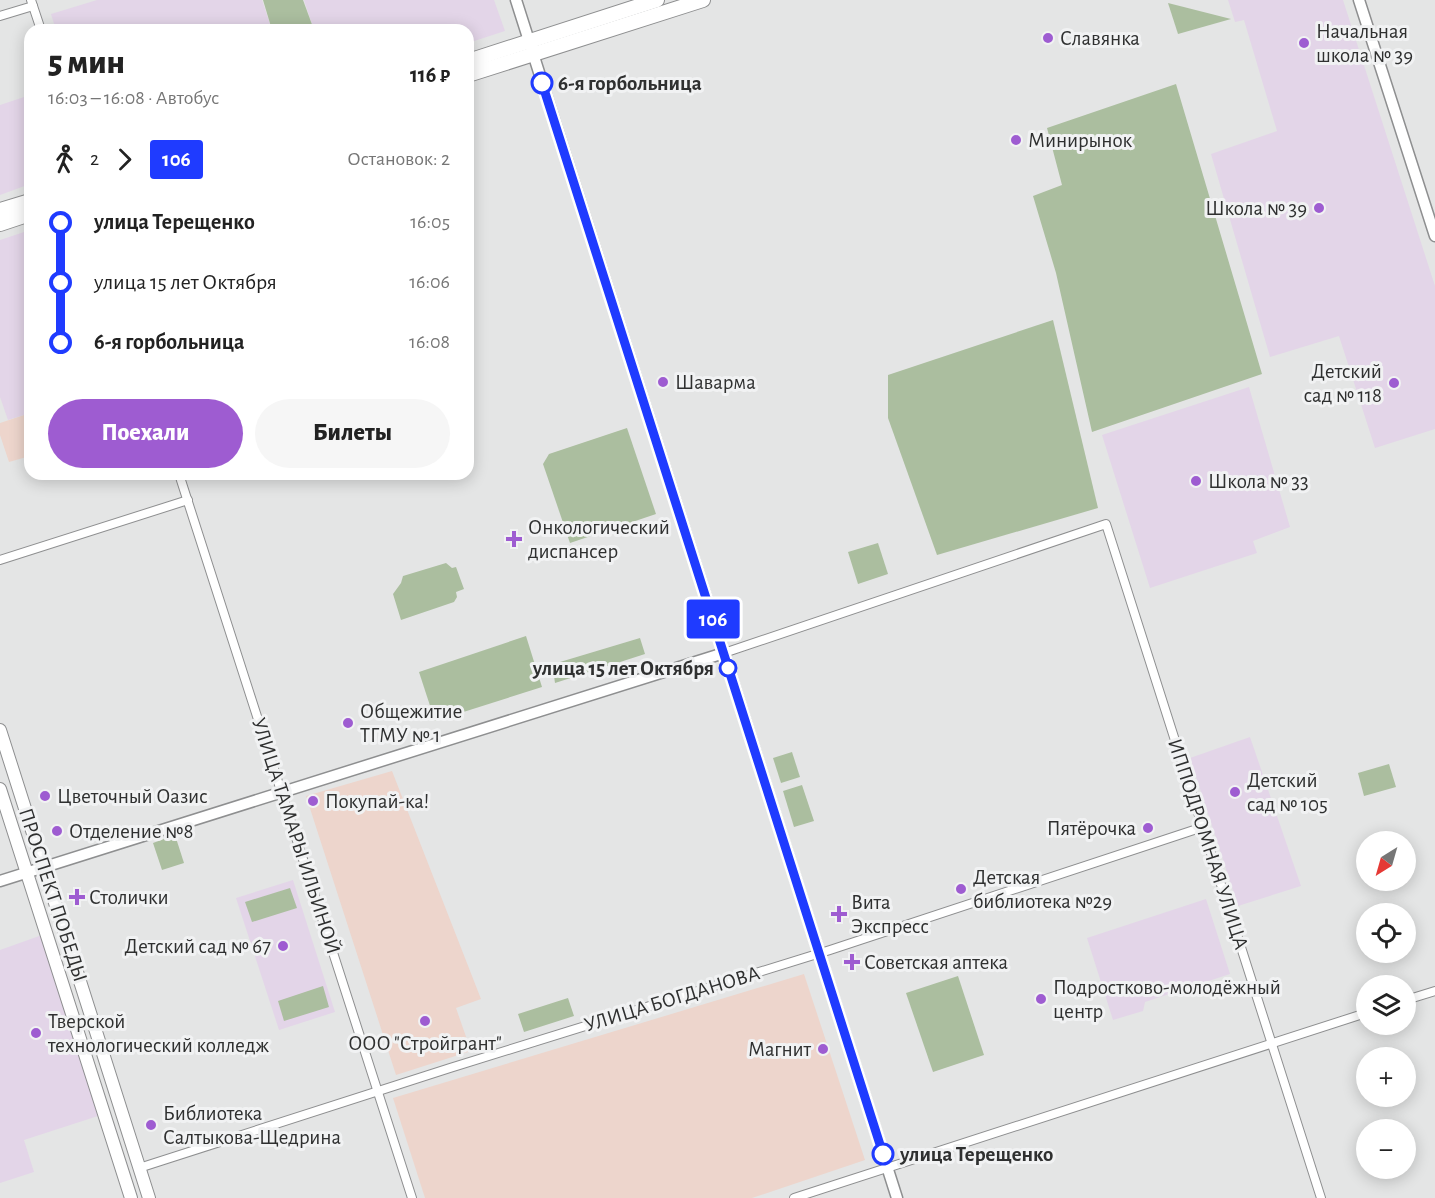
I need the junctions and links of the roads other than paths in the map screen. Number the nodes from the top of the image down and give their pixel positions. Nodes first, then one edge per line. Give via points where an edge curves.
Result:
1 (516, 0) edge
2 (657, 0) edge
3 (703, 0) edge
4 (1359, 0) edge
5 (32, 3) edge
6 (0, 16) edge
7 (39, 24) edge
8 (531, 48) junction
9 (474, 60) edge
10 (474, 72) edge
11 (24, 203) edge
12 (0, 210) edge
13 (24, 216) edge
14 (0, 224) edge
15 (1435, 236) edge
16 (181, 480) edge
17 (188, 500) junction
18 (0, 560) edge
19 (724, 653) junction
20 (0, 730) edge
21 (0, 789) edge
22 (282, 792) junction
23 (1203, 827) junction
24 (44, 867) junction
25 (27, 873) junction
26 (0, 881) edge
27 (819, 953) junction
28 (1435, 991) edge
29 (1416, 997) edge
30 (1356, 1016) edge
31 (1272, 1044) junction
32 (378, 1092) junction
33 (140, 1168) junction
34 (888, 1168) junction
35 (131, 1198) edge
36 (149, 1198) edge
37 (412, 1198) edge
38 (794, 1198) edge
39 (897, 1198) edge
40 (1322, 1198) edge

1 - 8 street
2 - 8 main road
3 - 8 main road
4 - 15 street
5 - 6 street
5 - 7 street
8 - 9 main road
8 - 10 main road
8 - 19 street
11 - 12 main road
13 - 14 main road
16 - 17 street, УЛИЦА ТАМАРЫ ИЛЬИНОЙ
17 - 18 street
17 - 22 street, УЛИЦА ТАМАРЫ ИЛЬИНОЙ
19 - 22 street
19 - 23 street, ИППОДРОМНАЯ УЛИЦА via 1106,524
19 - 27 street
20 - 24 main road, ПРОСПЕКТ ПОБЕДЫ
21 - 25 main road, ПРОСПЕКТ ПОБЕДЫ
22 - 24 street
22 - 32 street, УЛИЦА ТАМАРЫ ИЛЬИНОЙ
23 - 27 street, УЛИЦА БОГДАНОВА
23 - 31 street, ИППОДРОМНАЯ УЛИЦА
24 - 25 street
24 - 33 main road, ПРОСПЕКТ ПОБЕДЫ
25 - 26 street
25 - 35 main road, ПРОСПЕКТ ПОБЕДЫ
27 - 32 street, УЛИЦА БОГДАНОВА
27 - 34 street
28 - 29 street
30 - 31 street
31 - 34 street
31 - 40 street, ИППОДРОМНАЯ УЛИЦА
32 - 33 street, УЛИЦА БОГДАНОВА
32 - 37 street, УЛИЦА ТАМАРЫ ИЛЬИНОЙ
33 - 36 main road, ПРОСПЕКТ ПОБЕДЫ
34 - 38 street
34 - 39 street

